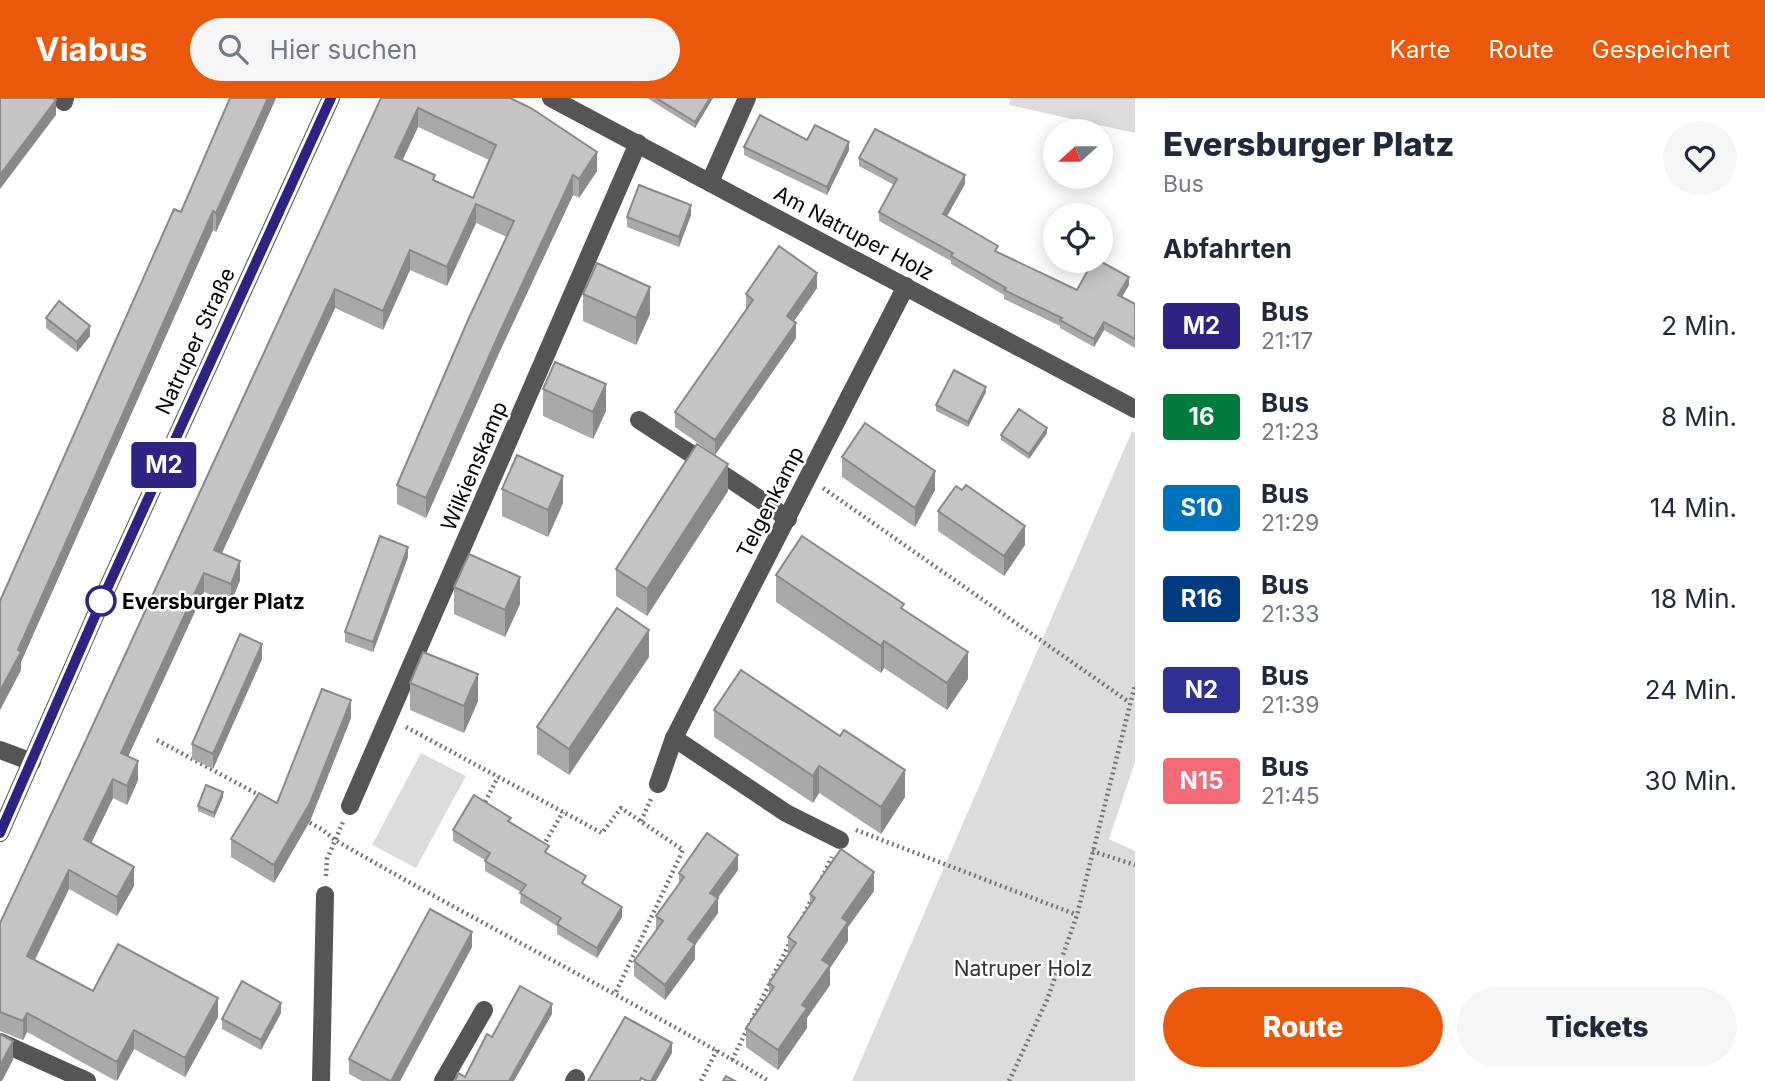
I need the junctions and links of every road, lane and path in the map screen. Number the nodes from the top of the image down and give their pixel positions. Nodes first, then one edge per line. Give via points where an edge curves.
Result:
1 (331, 98) edge
2 (551, 98) edge
3 (747, 98) edge
4 (638, 143) junction
5 (710, 182) junction
6 (906, 286) junction
7 (1135, 409) edge
8 (639, 419) dead end
9 (808, 477) junction
10 (788, 519) junction
11 (1135, 685) edge
12 (1129, 702) junction
13 (390, 718) junction
14 (674, 738) junction
15 (157, 740) dead end
16 (0, 750) edge
17 (32, 762) junction
18 (498, 777) junction
19 (657, 784) dead end
20 (264, 798) edge
21 (485, 802) edge
22 (350, 806) joint
23 (564, 812) junction
24 (300, 817) edge
25 (0, 833) edge
26 (335, 840) junction
27 (840, 840) junction
28 (543, 846) edge
29 (1092, 851) junction
30 (1135, 864) edge
31 (326, 894) joint
32 (1077, 915) junction
33 (799, 924) edge
34 (793, 936) edge
35 (615, 994) junction
36 (484, 1010) dead end
37 (0, 1042) edge
38 (716, 1050) junction
39 (733, 1060) junction
40 (87, 1081) edge
41 (321, 1081) edge
42 (443, 1081) edge
43 (701, 1081) edge
44 (769, 1081) edge
45 (1009, 1081) edge

1 - 17 street, Natruper Straße
2 - 4 street, Am Natruper Holz
3 - 5 street
4 - 5 street, Am Natruper Holz
4 - 13 street, Wilkienskamp
5 - 6 street, Am Natruper Holz
6 - 7 street, Am Natruper Holz
6 - 9 street, Telgenkamp
8 - 10 street
9 - 10 street, Telgenkamp
9 - 12 path
10 - 14 street, Telgenkamp
11 - 12 path
12 - 29 path
13 - 18 path
13 - 22 street, Wilkienskamp
14 - 19 street, Telgenkamp
14 - 27 street via 786,813
15 - 20 path
16 - 17 street
17 - 25 street, Natruper Straße
18 - 21 path
18 - 23 path
22 - 26 path
23 - 28 path
23 - 35 path via 602,833 621,808 683,850
24 - 26 path
26 - 31 path via 327,859
26 - 35 path
27 - 32 path via 852,828
27 - 33 path
29 - 30 path
29 - 32 path
31 - 41 street
32 - 45 path via 1047,1000
34 - 39 path
35 - 38 path
36 - 42 street
37 - 40 street
38 - 39 path
38 - 43 path
39 - 44 path

